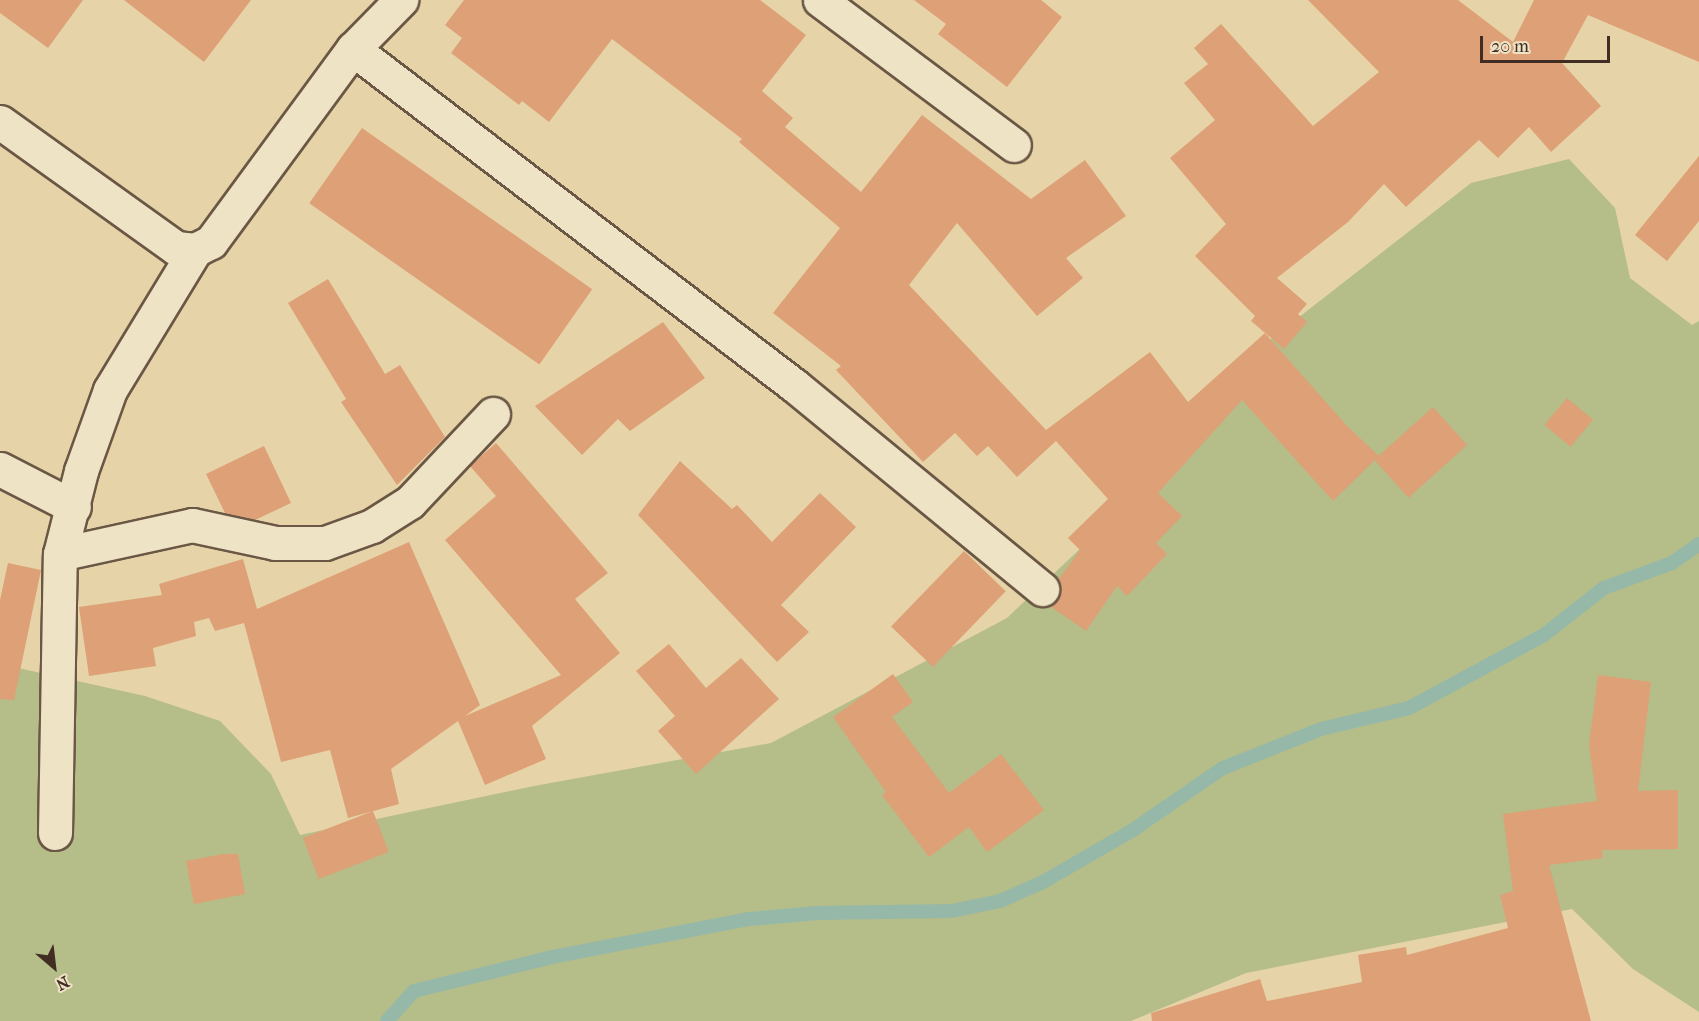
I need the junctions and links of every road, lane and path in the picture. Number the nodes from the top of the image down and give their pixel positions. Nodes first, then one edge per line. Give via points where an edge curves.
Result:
1 (400, 0) edge
2 (820, 0) edge
3 (353, 49) junction
4 (0, 122) edge
5 (1014, 145) dead end
6 (195, 250) junction
7 (493, 414) dead end
8 (0, 469) edge
9 (74, 507) junction
10 (60, 554) junction
11 (1042, 589) dead end
12 (56, 833) dead end

1 - 3 street
2 - 5 street
3 - 6 street via 211,242
3 - 11 street via 795,386
4 - 6 street via 176,248
6 - 9 street via 110,390 81,471
7 - 10 street via 410,502 372,526 325,543 275,543 192,525
8 - 9 street
9 - 10 street
10 - 12 street

